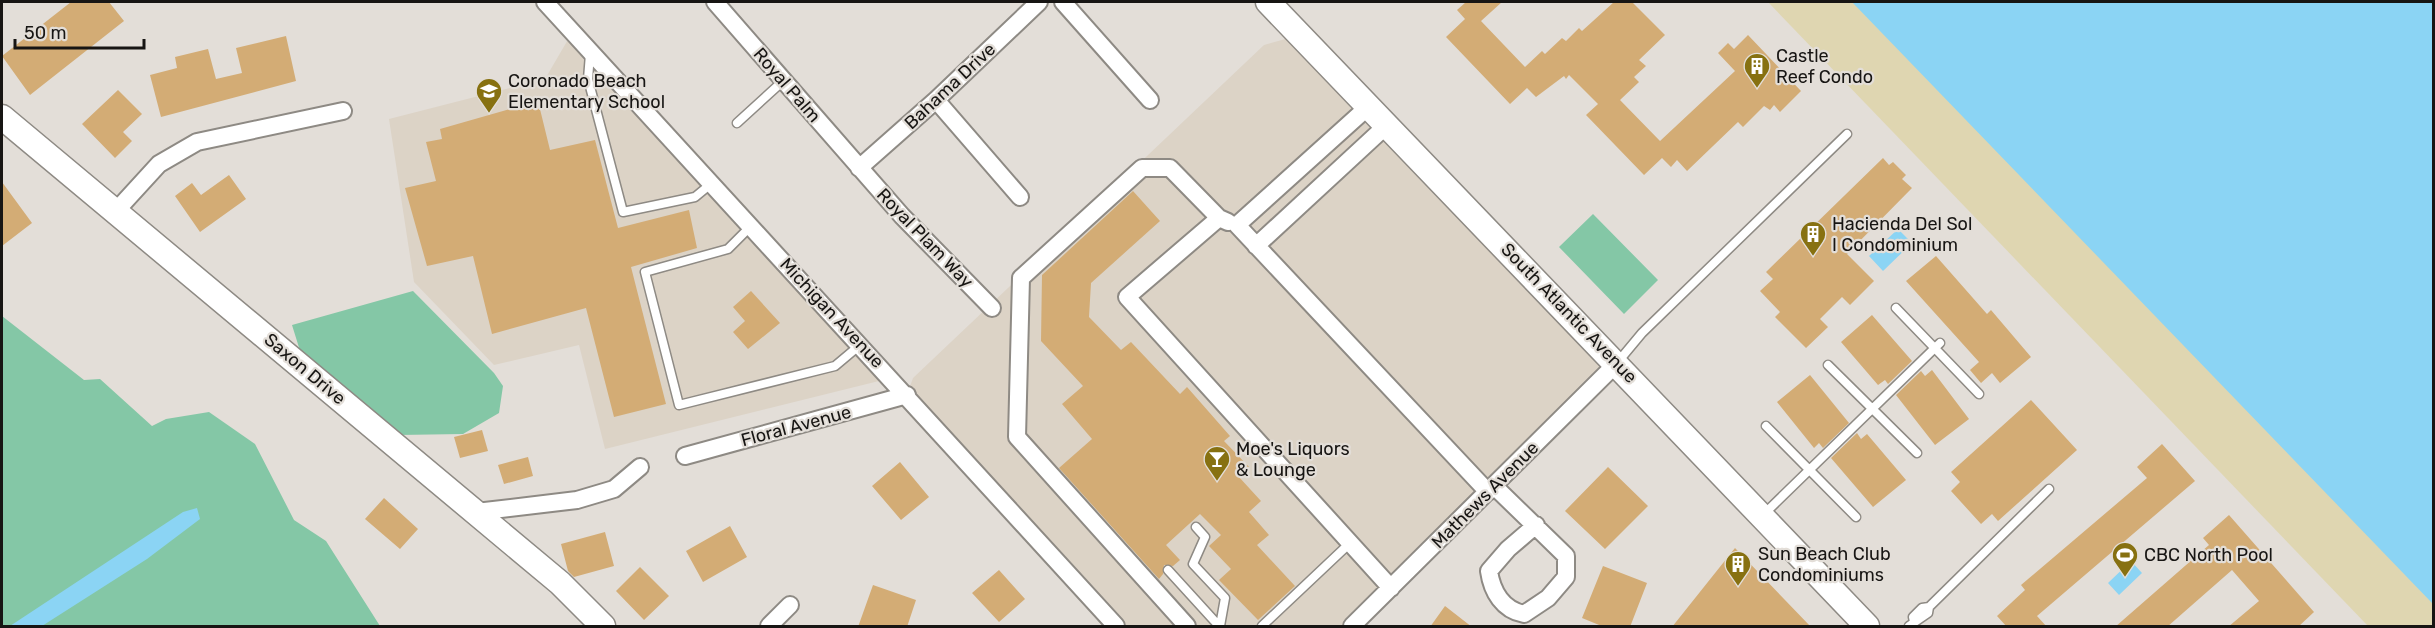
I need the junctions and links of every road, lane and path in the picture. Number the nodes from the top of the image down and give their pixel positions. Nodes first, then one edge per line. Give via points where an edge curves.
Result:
1 (545, 2) edge
2 (715, 2) edge
3 (1039, 2) edge
4 (1063, 2) edge
5 (1268, 2) edge
6 (590, 50) junction
7 (783, 81) junction
8 (936, 100) junction
9 (1150, 100) dead end
10 (1369, 106) junction
11 (343, 111) dead end
12 (2, 117) edge
13 (737, 123) dead end
14 (1387, 125) junction
15 (1847, 134) dead end
16 (859, 168) junction
17 (712, 183) junction
18 (1020, 197) dead end
19 (116, 211) junction
20 (1219, 218) junction
21 (1237, 225) junction
22 (752, 226) junction
23 (1256, 246) junction
24 (992, 308) dead end
25 (1896, 308) dead end
26 (861, 345) junction
27 (1938, 346) junction
28 (1617, 363) junction
29 (1828, 365) dead end
30 (1979, 394) dead end
31 (907, 395) junction
32 (1873, 408) junction
33 (1766, 426) dead end
34 (1917, 453) dead end
35 (685, 456) dead end
36 (640, 467) dead end
37 (1809, 470) junction
38 (1491, 489) junction
39 (2049, 489) dead end
40 (476, 512) junction
41 (1762, 516) junction
42 (1856, 517) dead end
43 (1536, 525) junction
44 (1196, 527) dead end
45 (1350, 543) junction
46 (1168, 570) dead end
47 (1391, 588) junction
48 (790, 605) dead end
49 (1912, 624) edge
50 (1220, 626) edge
51 (603, 627) edge
52 (769, 627) edge
53 (1116, 627) edge
54 (1187, 627) edge
55 (1262, 627) edge
56 (1352, 627) edge
57 (1867, 627) edge

1 - 6 street, Michigan Avenue
2 - 7 street, Royal Palm
3 - 8 street, Bahama Drive
4 - 9 street
5 - 10 street, South Atlantic Avenue
6 - 17 street, Michigan Avenue
6 - 17 lane via 588,80 623,212 695,197
7 - 13 lane
7 - 16 street, Royal Palm
8 - 16 street, Bahama Drive
8 - 18 street
10 - 14 street, South Atlantic Avenue
10 - 21 street
11 - 19 street via 197,142 159,164
12 - 19 street, Saxon Drive
14 - 23 street
14 - 28 street, South Atlantic Avenue
15 - 28 lane via 1642,333
16 - 24 street, Royal Plam Way
17 - 22 street, Michigan Avenue
19 - 40 street, Saxon Drive
20 - 21 street
20 - 45 street via 1127,297
20 - 54 street via 1170,168 1142,168 1021,278 1017,437
21 - 23 street
22 - 26 street, Michigan Avenue
22 - 26 lane via 728,249 645,272 679,405 835,366
23 - 38 street
25 - 27 lane
26 - 31 street, Michigan Avenue
27 - 30 lane
27 - 32 lane
28 - 38 street, Mathews Avenue
28 - 41 street, South Atlantic Avenue
29 - 32 lane
31 - 35 street, Floral Avenue
31 - 53 street, Michigan Avenue
32 - 34 lane
32 - 37 lane
33 - 37 lane
36 - 40 street via 614,489 577,500
37 - 41 lane
37 - 42 lane
38 - 43 street
38 - 47 street, Mathews Avenue
39 - 49 lane via 1929,607 1922,608
40 - 51 street, Saxon Drive via 560,583
41 - 57 street, South Atlantic Avenue
43 - 43 street via 1566,556 1566,577 1548,598 1524,614 1512,612 1492,590 1489,571
44 - 50 lane via 1205,537 1193,564 1225,598
45 - 47 street
45 - 55 lane
46 - 50 lane
47 - 56 street, Mathews Avenue
48 - 52 street

